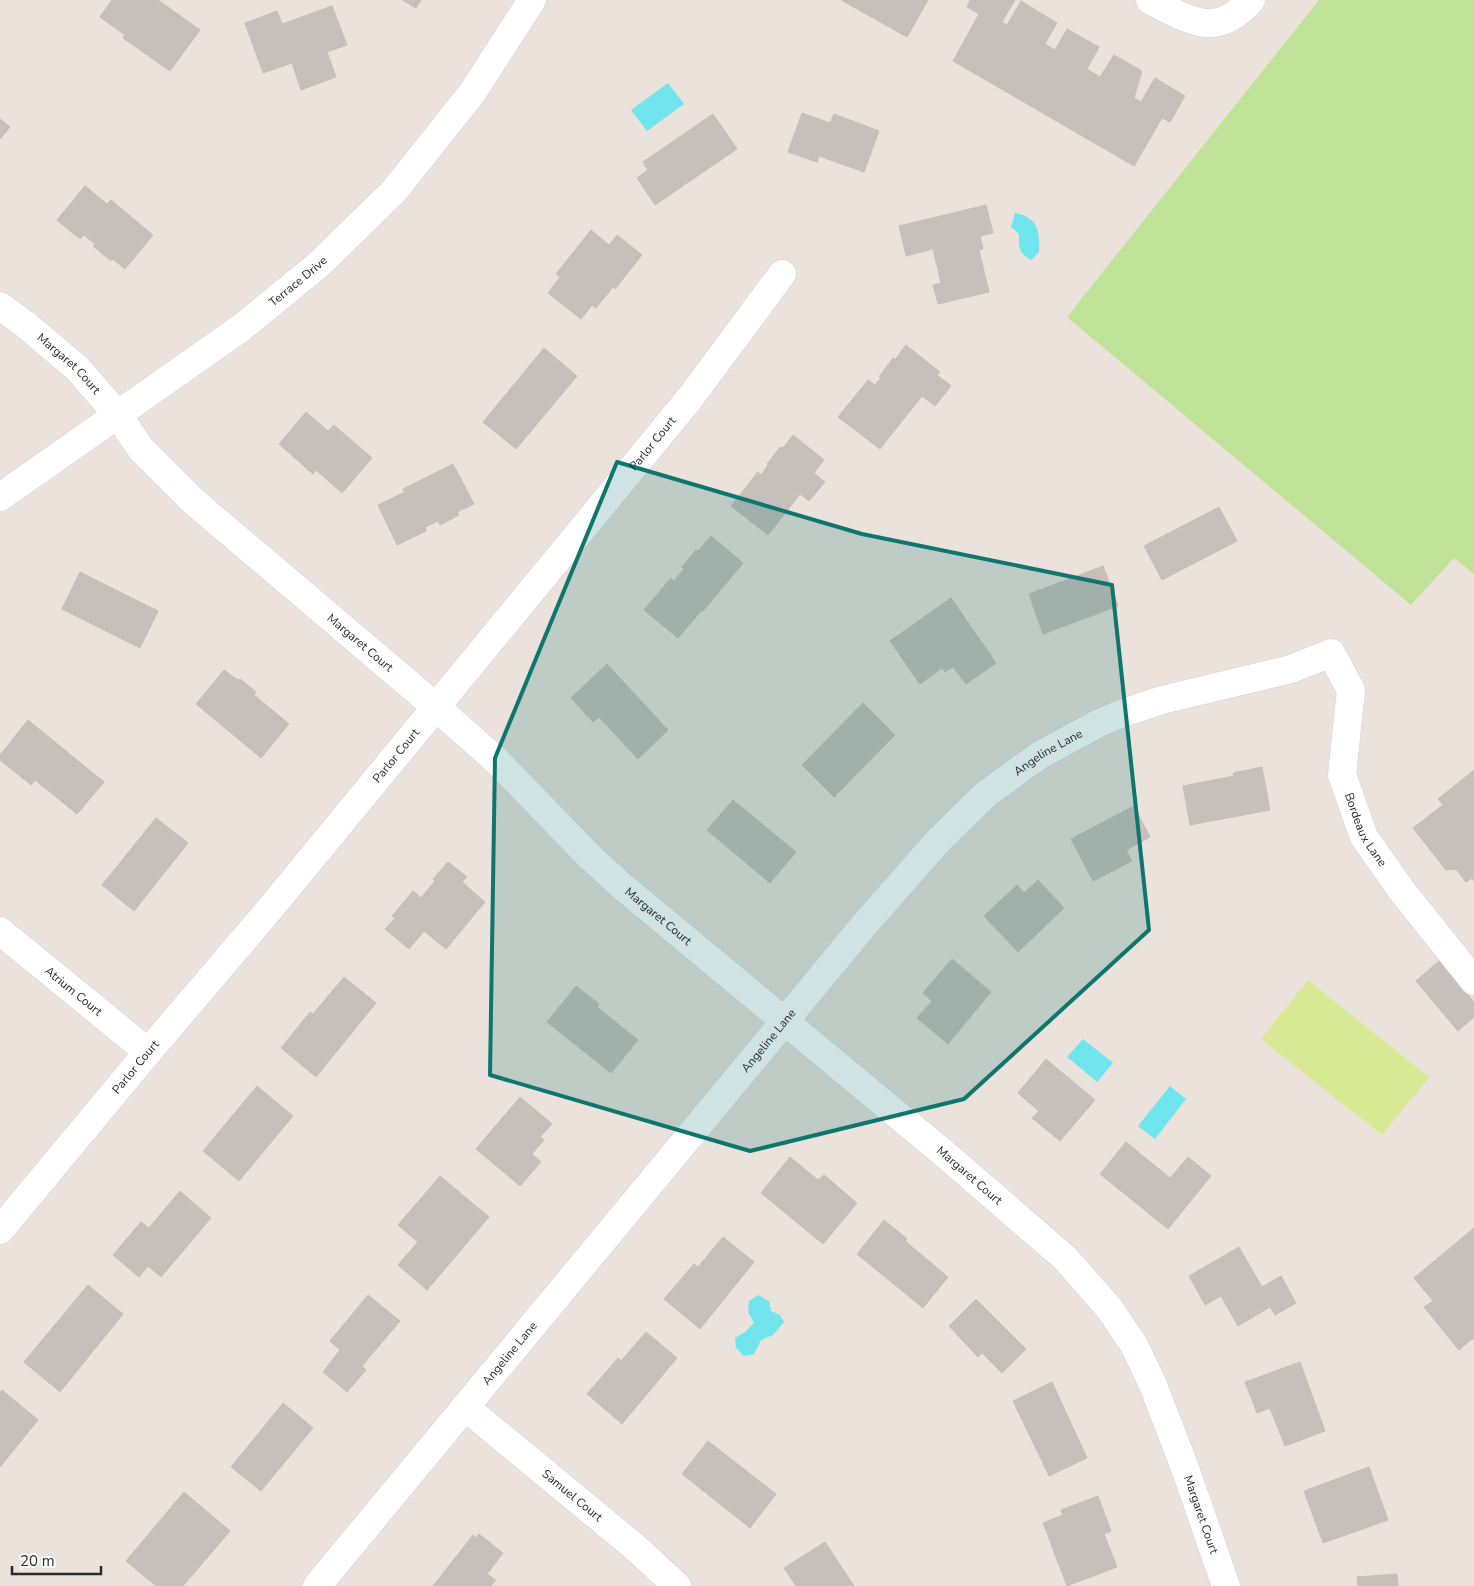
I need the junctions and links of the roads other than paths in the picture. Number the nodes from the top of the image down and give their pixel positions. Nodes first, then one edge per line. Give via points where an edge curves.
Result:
1 (532, 0) edge
2 (1150, 0) edge
3 (1251, 0) edge
4 (782, 274) dead end
5 (0, 306) edge
6 (118, 415) junction
7 (0, 497) edge
8 (1331, 653) joint
9 (436, 707) junction
10 (0, 931) edge
11 (1474, 981) edge
12 (784, 1021) junction
13 (148, 1052) junction
14 (0, 1230) edge
15 (465, 1407) junction
16 (317, 1586) edge
17 (677, 1586) edge
18 (1226, 1586) edge

1 - 6 street, Terrace Drive via 472,93 394,191 317,266 241,328
2 - 3 street via 1188,20 1210,24 1230,18
4 - 9 street, Parlor Court via 690,398
5 - 6 street, Margaret Court via 77,368
6 - 7 street, Terrace Drive
6 - 9 street, Margaret Court via 141,449 194,501
8 - 11 street, Bordeaux Lane via 1352,690 1342,776 1364,837 1402,891
8 - 12 street, Angeline Lane via 1291,669 1162,700 1099,723 1040,755 986,794 938,840
9 - 12 street, Margaret Court via 497,761 596,863
9 - 13 street, Parlor Court
10 - 13 street, Atrium Court
12 - 15 street, Angeline Lane
12 - 18 street, Margaret Court via 1065,1258 1110,1308 1134,1345 1153,1385
13 - 14 street, Parlor Court
15 - 16 street, Angeline Lane
15 - 17 street, Samuel Court via 636,1548

